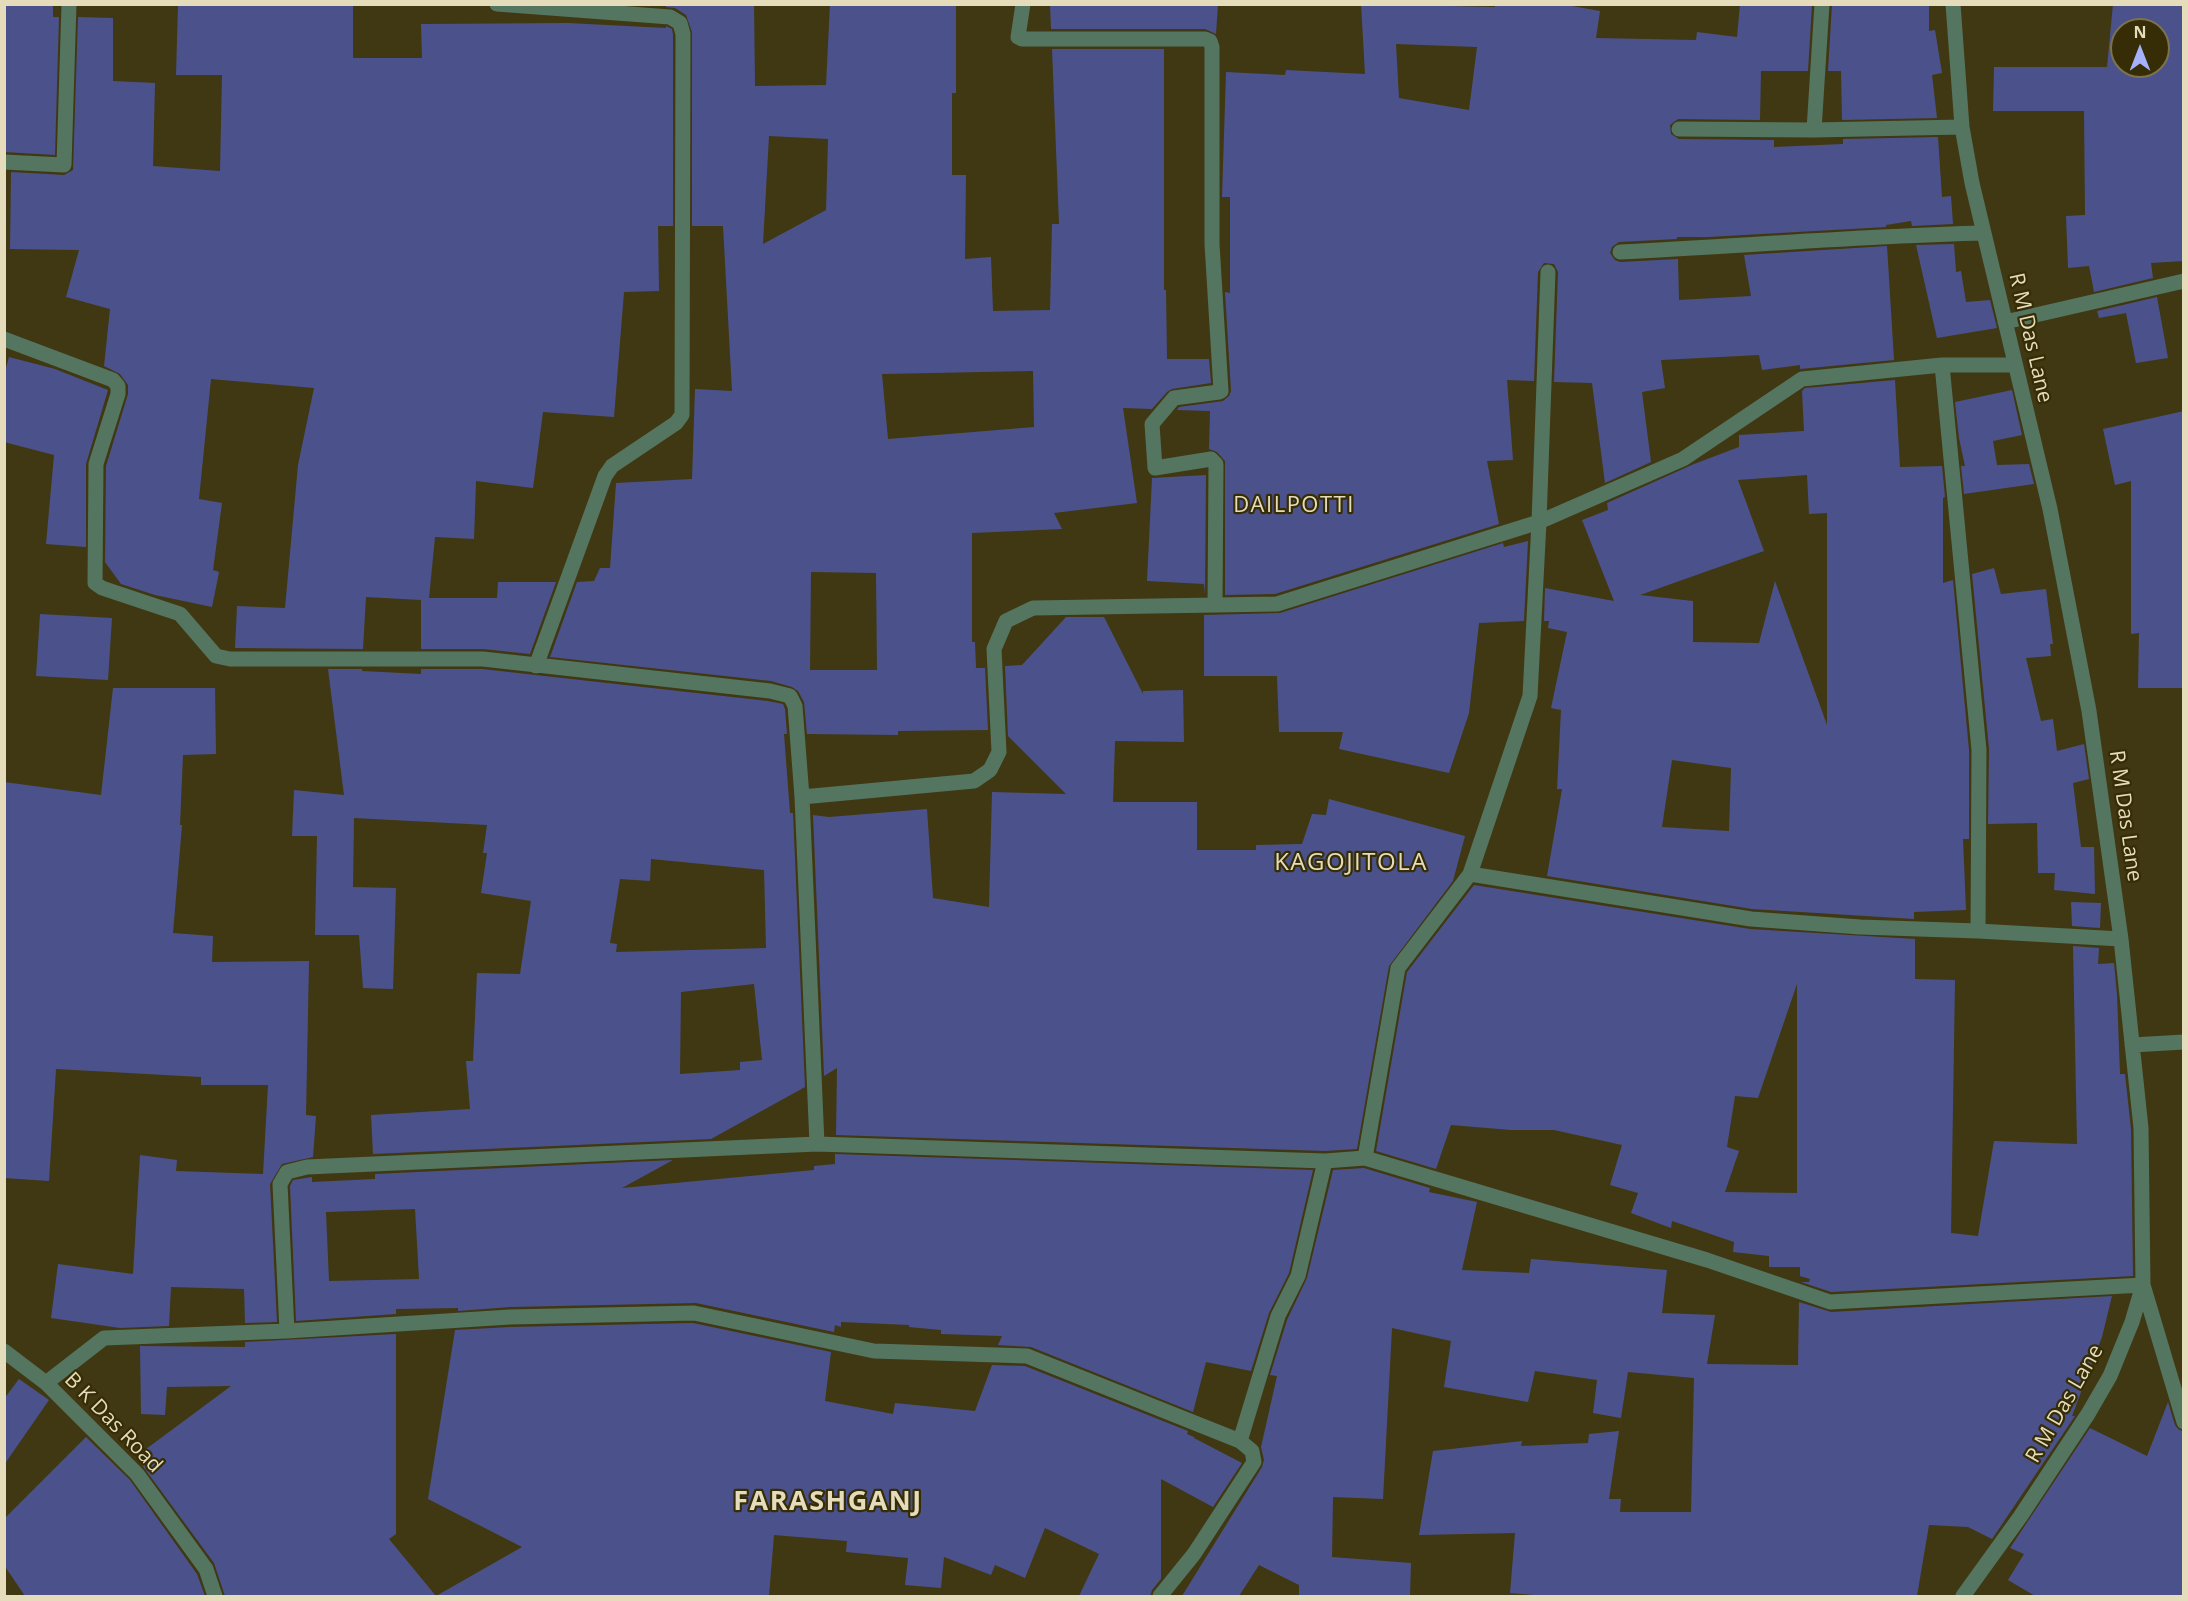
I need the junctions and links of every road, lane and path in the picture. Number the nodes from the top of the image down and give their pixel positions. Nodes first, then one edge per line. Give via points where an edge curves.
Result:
1 (69, 4) edge
2 (497, 4) edge
3 (1023, 4) edge
4 (1822, 4) edge
5 (1953, 4) edge
6 (1962, 127) junction
7 (1679, 129) dead end
8 (1814, 130) junction
9 (4, 162) edge
10 (1983, 233) junction
11 (1620, 252) dead end
12 (1548, 272) dead end
13 (2184, 281) edge
14 (2005, 322) junction
15 (4, 339) edge
16 (1942, 365) junction
17 (2014, 365) junction
18 (1539, 522) junction
19 (1215, 605) junction
20 (536, 666) junction
21 (802, 797) junction
22 (1470, 874) junction
23 (1978, 930) junction
24 (2121, 939) junction
25 (2184, 1042) edge
26 (2132, 1045) junction
27 (817, 1144) junction
28 (1365, 1158) junction
29 (1325, 1161) junction
30 (2144, 1285) junction
31 (287, 1331) junction
32 (4, 1351) edge
33 (45, 1383) junction
34 (2184, 1422) edge
35 (1240, 1442) junction
36 (216, 1596) edge
37 (1160, 1596) edge
38 (1964, 1596) edge

1 - 9 street via 63,165
2 - 20 street via 670,16 680,23 683,34 681,415 676,423 612,466 605,476
3 - 19 street via 1018,32 1022,39 1205,39 1212,47 1212,244 1221,391 1174,398 1152,424 1155,468 1211,459 1216,464
4 - 8 street
5 - 6 street, R M Das Lane
6 - 8 street
6 - 10 street, R M Das Lane
7 - 8 street
10 - 11 street via 1883,235
10 - 14 street, R M Das Lane
12 - 18 street
13 - 14 street
14 - 17 street, R M Das Lane
15 - 20 street via 113,380 118,386 96,464 95,583 102,588 180,614 216,656 230,659 483,659
16 - 17 street
16 - 18 street via 1803,379 1683,459
16 - 23 street via 1979,750
17 - 24 street, R M Das Lane via 2050,509 2089,711
18 - 19 street via 1277,604
18 - 22 street via 1530,696
19 - 21 street via 1033,608 1006,621 994,649 999,752 990,770 974,781
20 - 21 street via 790,696 795,706
21 - 27 street
22 - 23 street via 1751,919
22 - 28 street via 1398,968
23 - 24 street
24 - 26 street, R M Das Lane
25 - 26 street
26 - 30 street, R M Das Lane via 2141,1128
27 - 29 street
27 - 31 street via 308,1167 286,1172 280,1184
28 - 29 street
28 - 30 street via 1697,1257 1830,1302
29 - 35 street via 1298,1276 1278,1316
30 - 34 street
30 - 38 street, R M Das Lane via 2110,1377
31 - 33 street via 104,1338
31 - 35 street via 510,1317 694,1313 874,1351 1027,1356
32 - 33 street, B K Das Road
33 - 36 street, B K Das Road via 137,1474 206,1569
35 - 37 street via 1252,1451 1254,1462 1194,1554

